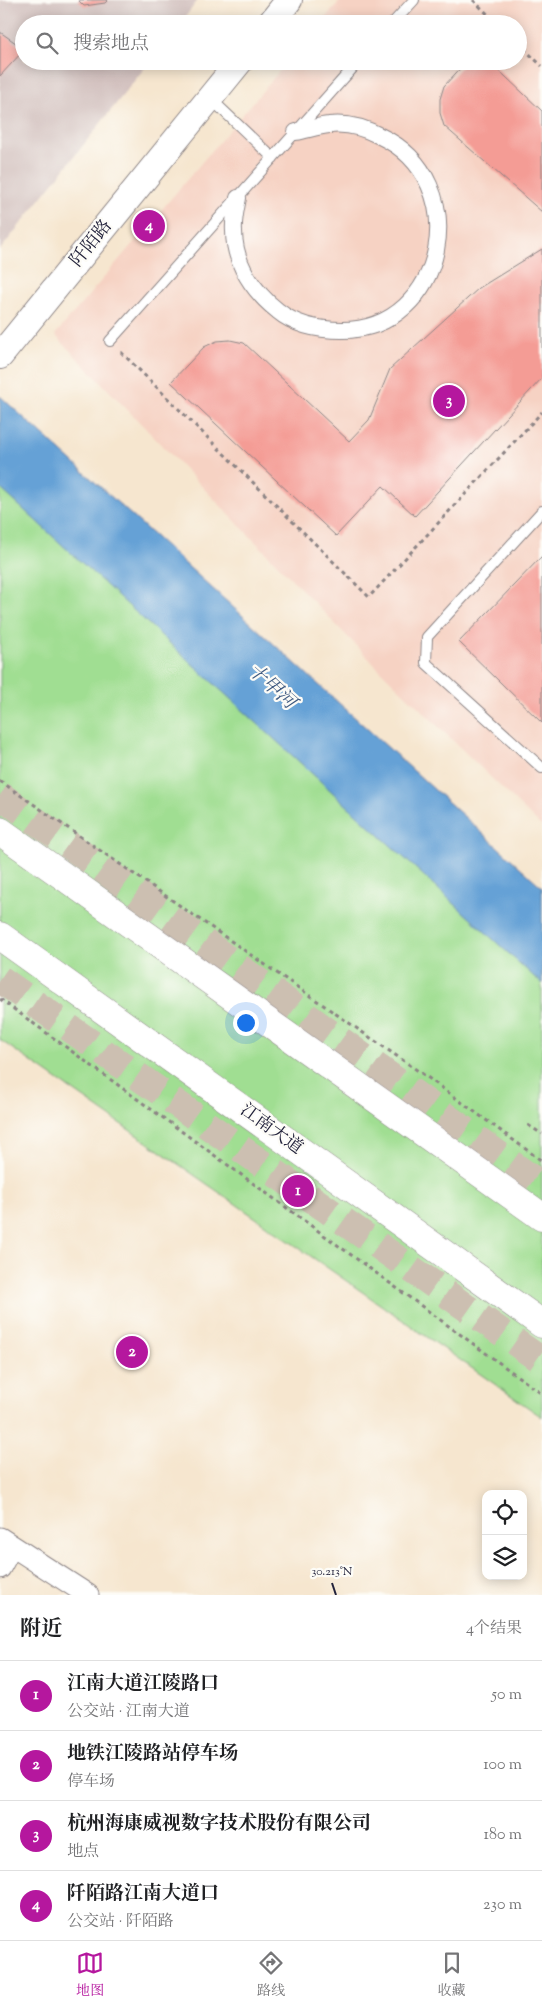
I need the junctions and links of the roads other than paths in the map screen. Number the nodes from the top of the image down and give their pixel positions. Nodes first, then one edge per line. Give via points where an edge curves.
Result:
1 (289, 0) edge
2 (414, 0) edge
3 (277, 15) edge
4 (400, 15) edge
5 (233, 70) edge
6 (351, 70) edge
7 (210, 98) junction
8 (296, 132) junction
9 (273, 158) junction
10 (238, 198) junction
11 (110, 341) road end
12 (0, 356) edge
13 (542, 511) edge
14 (542, 768) edge
15 (0, 830) edge
16 (0, 936) edge
17 (542, 1217) edge
18 (542, 1324) edge
19 (6, 1542) edge
20 (0, 1568) edge
21 (88, 1595) edge

1 - 3 street
2 - 4 lane
5 - 7 street, 阡陌路
6 - 8 lane
7 - 9 lane
7 - 12 street, 阡陌路
8 - 9 lane
8 - 10 street via 330,124 364,128 395,143 420,168 435,199 440,234 432,268 413,297 386,319 354,330 319,330 286,318 259,296 241,266 234,232
9 - 10 lane
10 - 11 lane
13 - 14 lane via 427,637 426,663
15 - 17 main road
16 - 18 main road, 江南大道
19 - 20 street
19 - 21 street

